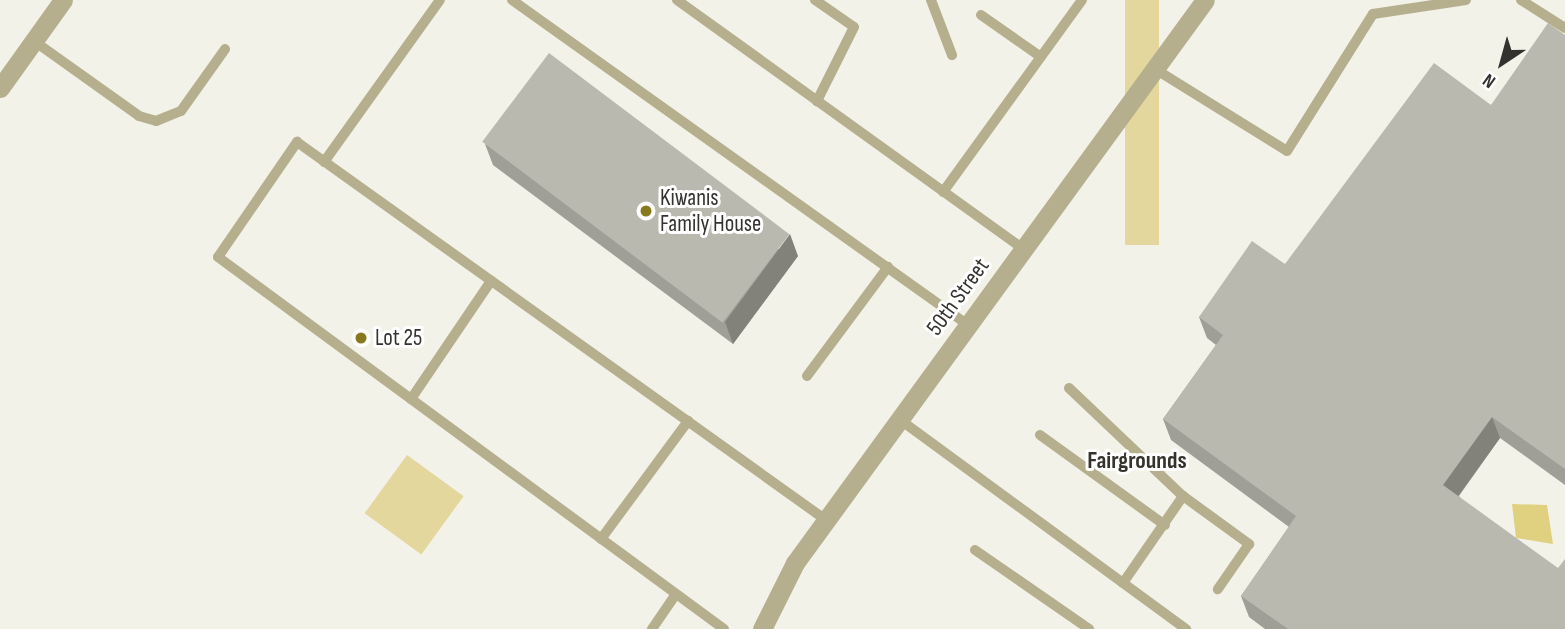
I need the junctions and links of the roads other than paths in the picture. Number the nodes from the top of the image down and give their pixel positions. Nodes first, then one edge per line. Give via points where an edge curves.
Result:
1 (64, 0) edge
2 (440, 0) edge
3 (512, 0) edge
4 (677, 0) edge
5 (815, 0) edge
6 (932, 0) edge
7 (1082, 0) edge
8 (1205, 0) edge
9 (1466, 0) edge
10 (1521, 0) edge
11 (981, 15) dead end
12 (1565, 28) edge
13 (34, 41) junction
14 (225, 49) dead end
15 (952, 55) dead end
16 (1041, 57) junction
17 (1155, 69) junction
18 (0, 88) edge
19 (817, 101) junction
20 (324, 162) junction
21 (943, 192) junction
22 (1023, 249) junction
23 (888, 267) junction
24 (491, 281) junction
25 (968, 325) junction
26 (807, 376) dead end
27 (1069, 388) dead end
28 (411, 399) junction
29 (899, 419) junction
30 (688, 421) junction
31 (1040, 435) dead end
32 (1183, 496) junction
33 (827, 520) junction
34 (1165, 525) junction
35 (601, 539) junction
36 (975, 550) dead end
37 (1123, 583) junction
38 (1218, 589) dead end
39 (676, 594) junction
40 (652, 629) edge
41 (724, 629) edge
42 (762, 629) edge
43 (1089, 629) edge
44 (1186, 629) edge

1 - 13 street
2 - 20 lane
3 - 23 lane
4 - 19 lane
5 - 19 lane via 854,27
6 - 15 lane
7 - 16 lane
8 - 17 street, 50th Street
9 - 17 lane via 1373,14 1287,151
10 - 12 lane
11 - 16 lane
13 - 14 lane via 139,116 156,121 181,111
13 - 18 street
16 - 21 lane
17 - 22 street, 50th Street
19 - 21 lane
20 - 24 lane
20 - 28 lane via 297,142 218,257
21 - 22 lane
22 - 25 street, 50th Street
23 - 25 lane
23 - 26 lane
24 - 28 lane
24 - 30 lane
25 - 29 street, 50th Street
27 - 32 lane
28 - 35 lane
29 - 33 street, 50th Street
29 - 37 lane
30 - 33 lane
30 - 35 lane
31 - 34 lane
32 - 34 lane
32 - 38 lane via 1249,544
33 - 42 street, 50th Street via 795,562
34 - 37 lane
35 - 39 lane
36 - 43 lane
37 - 44 lane
39 - 40 lane
39 - 41 lane

